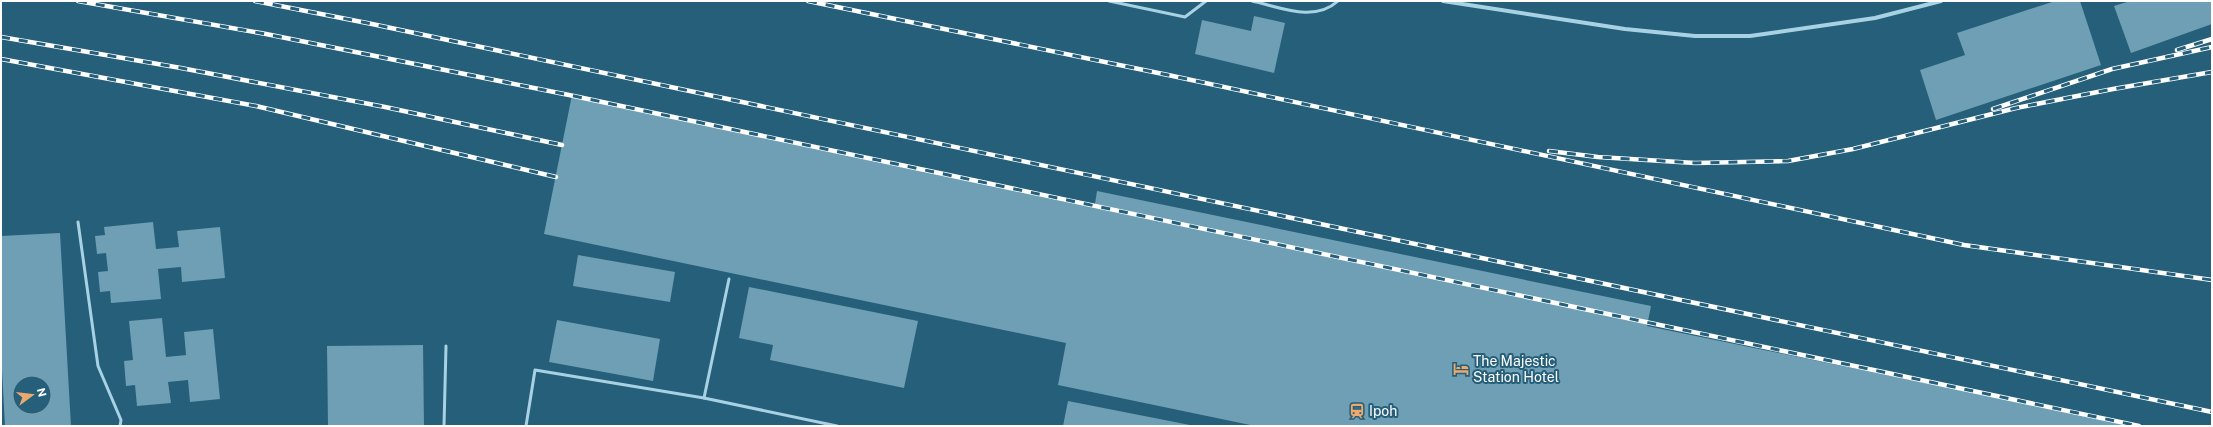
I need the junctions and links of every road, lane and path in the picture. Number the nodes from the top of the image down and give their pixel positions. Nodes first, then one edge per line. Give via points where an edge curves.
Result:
1 (1109, 1) edge
2 (1206, 1) edge
3 (1252, 1) edge
4 (1338, 1) edge
5 (1443, 1) edge
6 (1941, 1) edge
7 (78, 222) dead end
8 (730, 279) dead end
9 (446, 346) dead end
10 (704, 398) junction
11 (120, 426) edge
12 (444, 426) edge
13 (526, 426) edge
14 (837, 426) edge

1 - 2 lane via 1185,17
3 - 4 lane via 1310,13 1321,12
5 - 6 street via 1625,29 1695,36 1750,36 1875,18
7 - 11 lane via 98,366 121,420
8 - 10 lane
9 - 12 lane
10 - 13 lane via 535,370
10 - 14 lane

